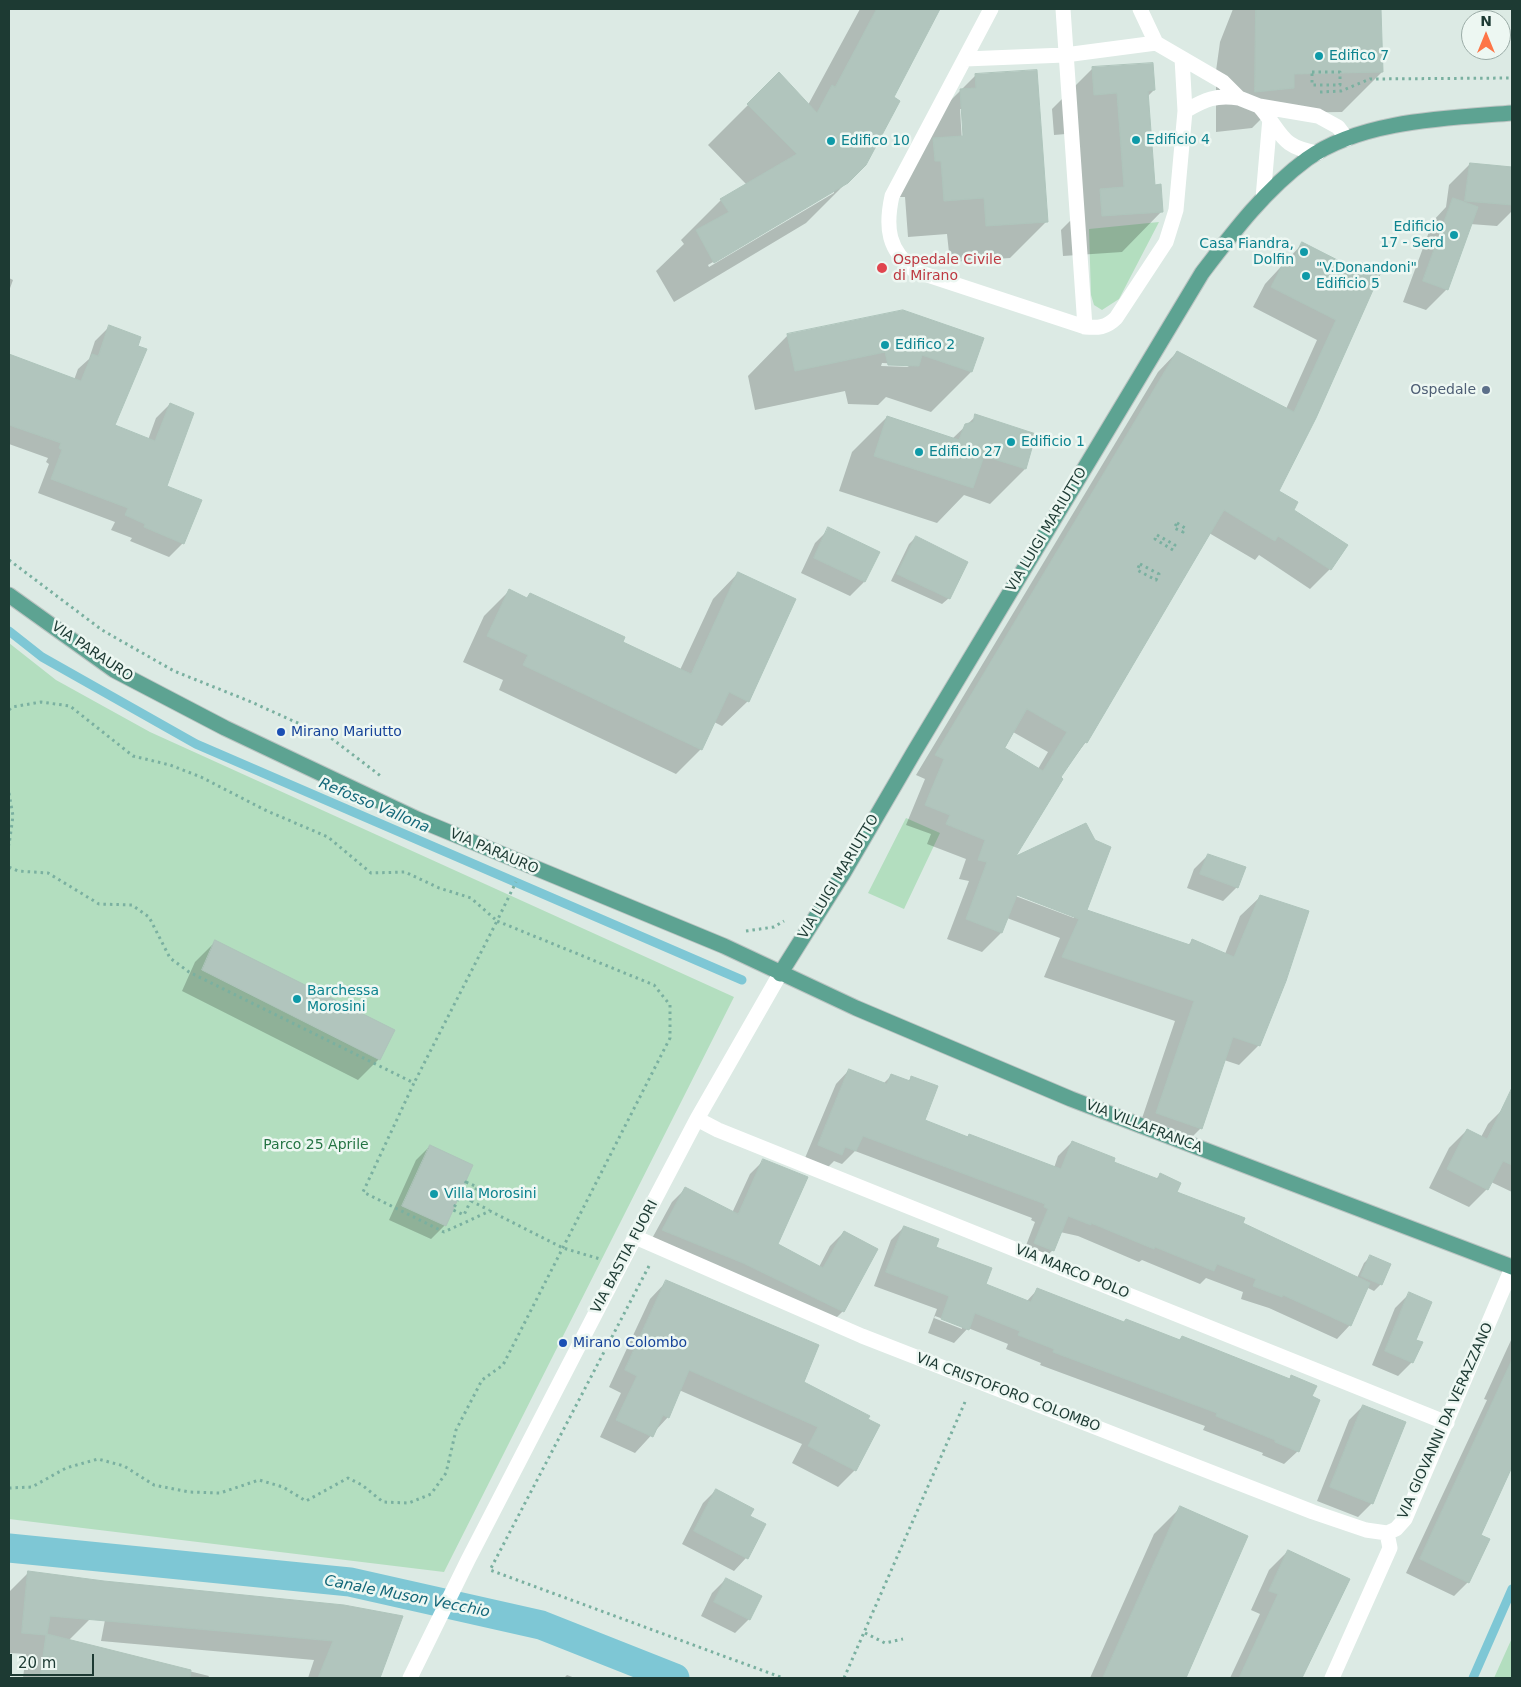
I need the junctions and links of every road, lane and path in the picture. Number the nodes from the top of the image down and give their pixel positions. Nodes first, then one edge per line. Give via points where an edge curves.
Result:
1 (990, 9) edge
2 (1062, 9) edge
3 (1140, 9) edge
4 (1156, 43) junction
5 (1065, 55) junction
6 (1182, 58) junction
7 (965, 60) junction
8 (1312, 72) joint
9 (1512, 78) edge
10 (1314, 92) dead end
11 (1239, 98) junction
12 (1259, 106) junction
13 (1185, 111) junction
14 (1512, 113) edge
15 (1270, 118) junction
16 (1347, 139) junction
17 (1318, 153) junction
18 (1263, 198) junction
19 (1085, 327) junction
20 (1175, 546) joint
21 (9, 560) edge
22 (1159, 574) joint
23 (9, 594) edge
24 (9, 710) edge
25 (389, 782) dead end
26 (9, 793) edge
27 (9, 846) edge
28 (9, 867) edge
29 (513, 888) dead end
30 (497, 921) junction
31 (780, 974) junction
32 (414, 1083) junction
33 (698, 1119) junction
34 (471, 1202) junction
35 (490, 1211) junction
36 (635, 1237) junction
37 (659, 1247) junction
38 (563, 1248) junction
39 (619, 1267) junction
40 (1512, 1267) edge
41 (965, 1402) dead end
42 (1447, 1423) junction
43 (9, 1488) edge
44 (1387, 1533) junction
45 (865, 1633) junction
46 (903, 1639) dead end
47 (413, 1677) edge
48 (783, 1678) edge
49 (844, 1678) edge
50 (1332, 1678) edge

1 - 7 street
2 - 5 street
3 - 4 street
4 - 5 street
4 - 6 street
5 - 7 street
5 - 19 street
6 - 11 street via 1223,82
6 - 13 street
7 - 19 street via 892,196 888,225 893,247 901,260 915,271
8 - 8 path via 1340,72 1340,85 1312,85
9 - 10 path via 1370,79 1341,91
11 - 12 street
11 - 13 street via 1207,98
12 - 15 street
12 - 16 street via 1318,116 1338,127
13 - 19 street via 1176,210 1166,242 1116,318 1100,328
14 - 16 main road, VIA LUIGI MARIUTTO via 1418,122 1380,128
15 - 17 street via 1290,145
15 - 18 street
16 - 17 main road, VIA LUIGI MARIUTTO
17 - 18 main road, VIA LUIGI MARIUTTO
18 - 31 main road, VIA LUIGI MARIUTTO via 1202,273
20 - 20 path via 1172,550 1155,539 1157,535
21 - 25 path via 102,630 174,671 331,738
22 - 22 path via 1156,580 1137,570 1140,564
23 - 31 main road, VIA PARAURO via 114,670 225,728 417,819 724,946
24 - 30 path via 41,702 70,706 132,756 201,777 328,837 371,872 405,872 471,898
26 - 27 path via 13,816
28 - 32 path via 48,874 99,904 132,905 149,917 170,958 189,972
29 - 30 path
30 - 32 path
30 - 38 path via 654,985 670,1004 670,1038
31 - 33 street, VIA BASTIA FUORI
31 - 40 main road, VIA VILLAFRANCA via 1071,1099
32 - 35 path via 362,1192 444,1232
33 - 36 street, VIA BASTIA FUORI
33 - 42 street, VIA MARCO POLO
34 - 34 path via 464,1215 453,1210 466,1182 477,1187
34 - 35 path
35 - 38 path
36 - 37 street, VIA CRISTOFORO COLOMBO
36 - 39 street, VIA BASTIA FUORI
37 - 44 street, VIA CRISTOFORO COLOMBO via 862,1336 1313,1512 1366,1530
37 - 48 path via 490,1570
38 - 39 path
38 - 43 path via 503,1365 482,1380 456,1430 446,1473 431,1494 410,1503 383,1502 348,1478 306,1501 283,1487 259,1480 220,1493 188,1492 154,1485 124,1466 98,1459 66,1468 32,1487
39 - 47 street, VIA BASTIA FUORI via 462,1571
40 - 42 street, VIA GIOVANNI DA VERAZZANO
41 - 45 path
42 - 44 street, VIA GIOVANNI DA VERAZZANO via 1404,1519
44 - 50 street, VIA GIOVANNI DA VERAZZANO via 1390,1548
45 - 46 path via 886,1642
45 - 49 path

